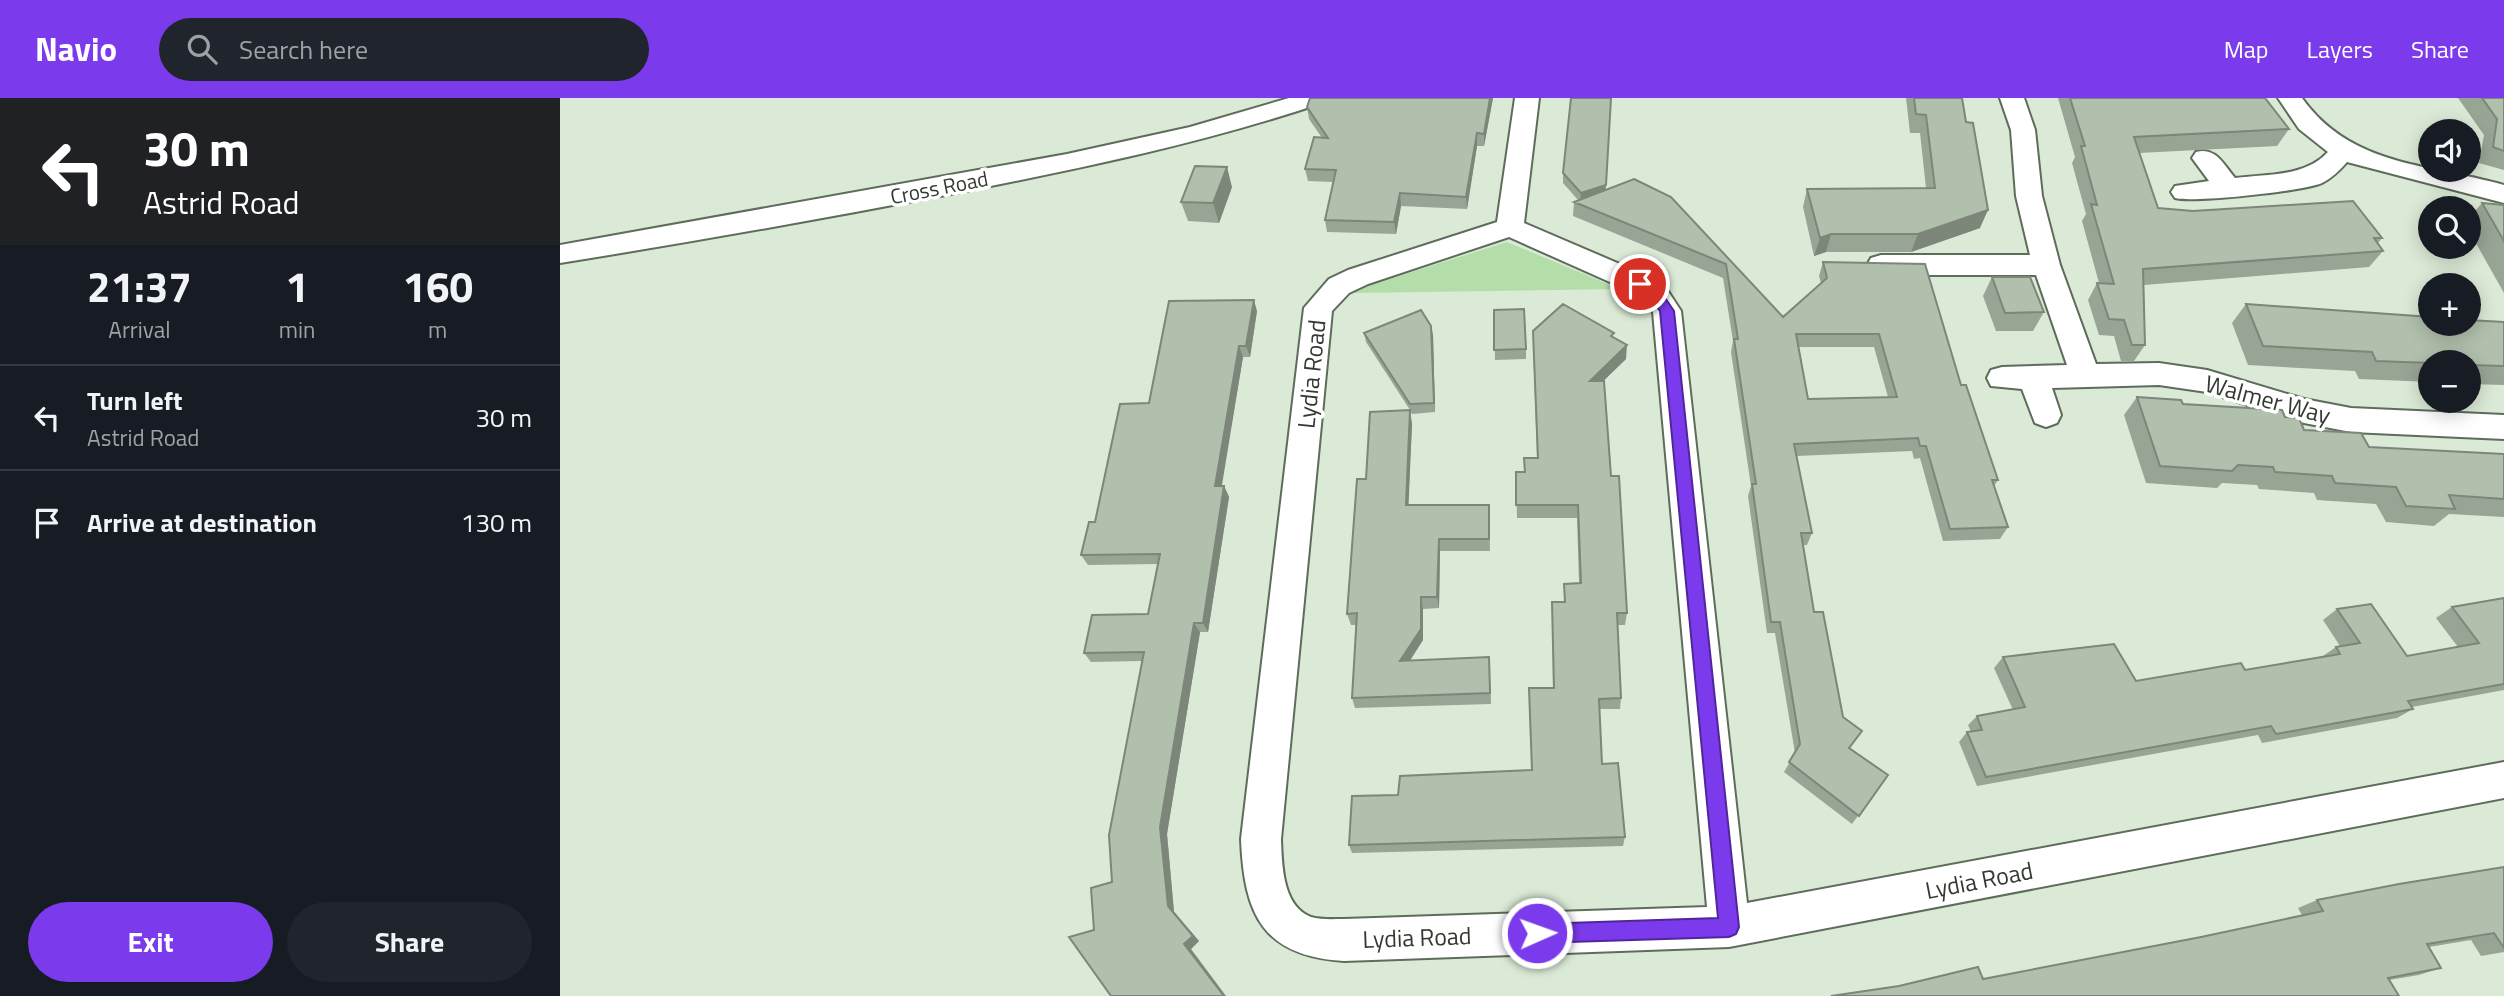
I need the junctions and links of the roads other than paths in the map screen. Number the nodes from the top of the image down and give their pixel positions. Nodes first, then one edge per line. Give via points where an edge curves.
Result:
1 (1313, 98) edge
2 (1527, 98) edge
3 (2012, 98) edge
4 (2290, 98) edge
5 (2343, 151) junction
6 (2205, 158) dead end
7 (2230, 188) junction
8 (2184, 192) dead end
9 (2504, 194) edge
10 (1510, 227) junction
11 (560, 254) edge
12 (1853, 265) edge
13 (2046, 265) junction
14 (2085, 375) junction
15 (2033, 377) junction
16 (2001, 378) dead end
17 (2046, 415) dead end
18 (2504, 427) edge
19 (2504, 780) edge
20 (1729, 927) junction

1 - 11 street, Cross Road via 1241,123 1081,160 793,216
2 - 10 street
3 - 13 street via 2023,130 2029,196
4 - 5 street via 2320,138
5 - 7 street via 2313,177
5 - 9 street
6 - 7 street
7 - 8 street
10 - 20 street via 1640,284 1654,292 1667,311
10 - 20 street, Lydia Road via 1339,286 1318,308 1261,839 1262,877 1278,915 1306,936 1345,940
12 - 13 street
13 - 14 street
14 - 15 street, Walmer Way
14 - 18 street, Walmer Way via 2159,374 2207,381 2304,411 2351,420
15 - 16 street, Walmer Way
15 - 17 street
19 - 20 street, Lydia Road

